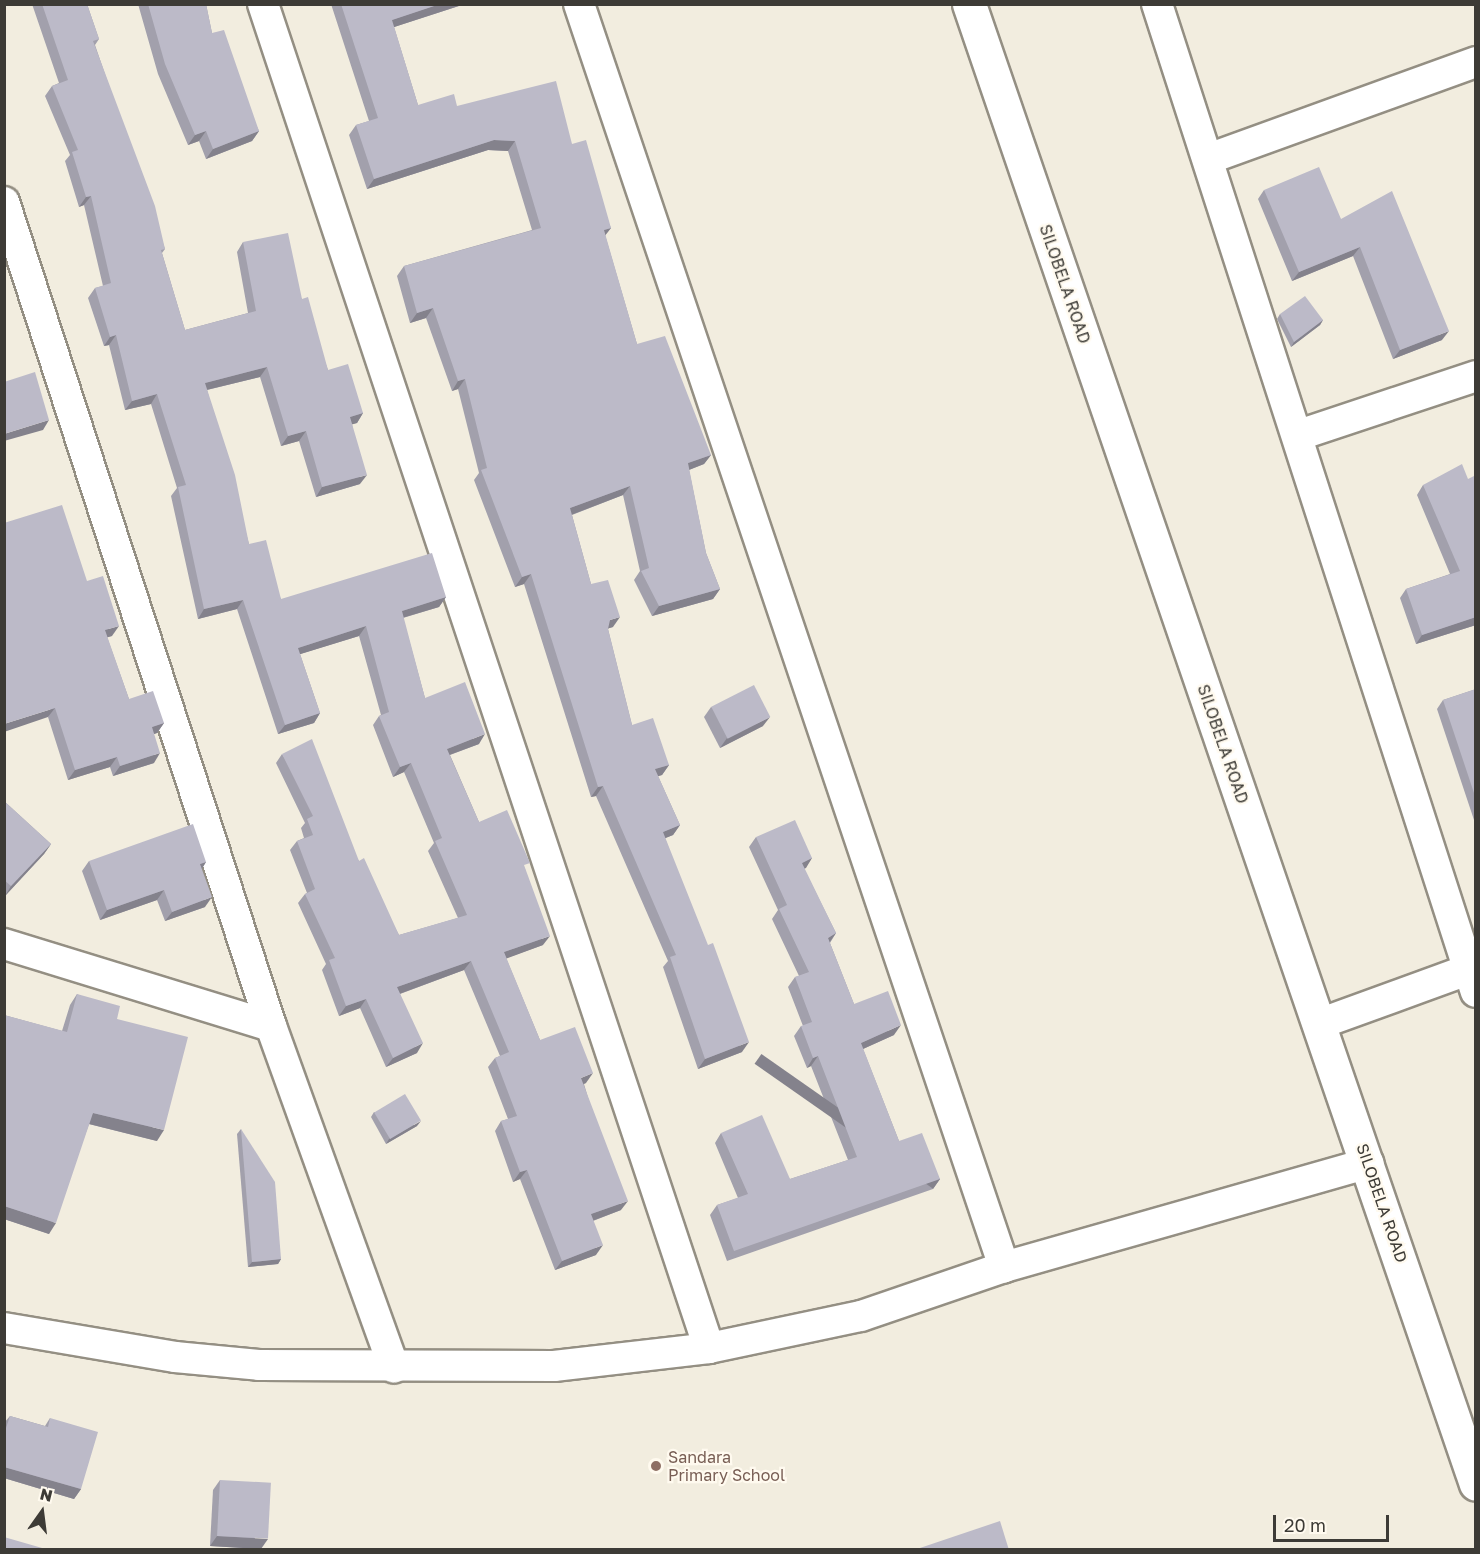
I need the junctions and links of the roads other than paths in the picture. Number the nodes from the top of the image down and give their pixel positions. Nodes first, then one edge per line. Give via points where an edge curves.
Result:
1 (263, 4) edge
2 (579, 4) edge
3 (969, 4) edge
4 (1157, 4) edge
5 (1476, 62) edge
6 (1208, 159) junction
7 (4, 202) edge
8 (1476, 376) edge
9 (1299, 435) junction
10 (4, 944) edge
11 (1473, 976) edge
12 (1319, 1024) junction
13 (271, 1026) junction
14 (1368, 1163) junction
15 (1004, 1267) junction
16 (4, 1328) edge
17 (709, 1348) junction
18 (394, 1367) junction
19 (1476, 1484) edge

1 - 17 street
2 - 15 street
3 - 12 street, SILOBELA ROAD
4 - 6 street
5 - 6 street
6 - 9 street
7 - 13 street
8 - 9 street
9 - 11 street
10 - 13 street
11 - 12 street
12 - 14 street, SILOBELA ROAD
13 - 18 street
14 - 15 street
14 - 19 street, SILOBELA ROAD
15 - 17 street via 861,1316
16 - 18 street via 175,1357
17 - 18 street via 554,1366

